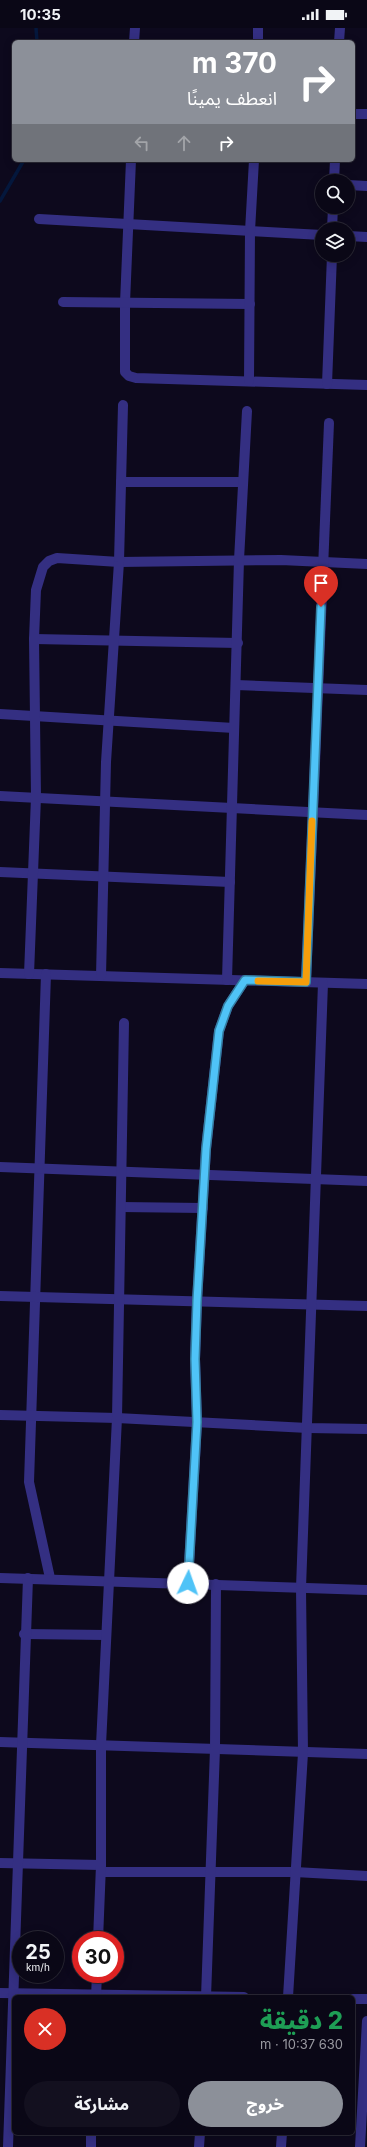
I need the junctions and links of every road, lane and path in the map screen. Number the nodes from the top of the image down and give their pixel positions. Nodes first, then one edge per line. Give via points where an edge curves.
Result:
1 (135, 28) edge
2 (258, 28) edge
3 (340, 28) edge
4 (134, 40) edge
5 (258, 40) edge
6 (339, 40) edge
7 (355, 114) edge
8 (367, 114) edge
9 (131, 162) edge
10 (254, 162) edge
11 (335, 162) edge
12 (334, 174) edge
13 (355, 185) edge
14 (367, 186) edge
15 (40, 219) dead end
16 (129, 224) junction
17 (250, 231) junction
18 (315, 235) edge
19 (355, 236) edge
20 (367, 237) edge
21 (332, 262) edge
22 (63, 302) dead end
23 (125, 303) junction
24 (250, 304) junction
25 (249, 381) junction
26 (327, 384) junction
27 (367, 385) edge
28 (123, 405) dead end
29 (247, 412) dead end
30 (329, 423) dead end
31 (121, 482) junction
32 (243, 482) junction
33 (239, 560) junction
34 (324, 561) junction
35 (119, 562) junction
36 (367, 564) edge
37 (34, 639) junction
38 (114, 641) junction
39 (238, 643) junction
40 (236, 685) junction
41 (318, 688) junction
42 (367, 690) edge
43 (0, 714) edge
44 (35, 717) junction
45 (108, 720) junction
46 (234, 728) junction
47 (0, 796) edge
48 (36, 797) junction
49 (106, 800) junction
50 (232, 807) junction
51 (312, 813) junction
52 (367, 816) edge
53 (0, 872) edge
54 (33, 874) junction
55 (104, 878) junction
56 (230, 882) junction
57 (0, 973) edge
58 (29, 974) junction
59 (46, 974) junction
60 (101, 976) junction
61 (227, 980) junction
62 (245, 980) junction
63 (306, 982) junction
64 (323, 983) junction
65 (367, 984) edge
66 (124, 1023) dead end
67 (0, 1167) edge
68 (40, 1168) junction
69 (121, 1171) junction
70 (204, 1174) junction
71 (315, 1179) junction
72 (367, 1181) edge
73 (121, 1206) junction
74 (202, 1208) junction
75 (0, 1296) edge
76 (34, 1297) junction
77 (119, 1300) junction
78 (197, 1301) junction
79 (311, 1304) junction
80 (367, 1306) edge
81 (0, 1415) edge
82 (32, 1416) junction
83 (117, 1418) junction
84 (197, 1422) junction
85 (308, 1428) junction
86 (367, 1429) edge
87 (0, 1578) edge
88 (28, 1578) junction
89 (50, 1578) junction
90 (109, 1581) junction
91 (188, 1583) junction
92 (216, 1584) junction
93 (302, 1588) junction
94 (367, 1590) edge
95 (24, 1634) junction
96 (106, 1635) junction
97 (0, 1742) edge
98 (22, 1743) junction
99 (101, 1745) junction
100 (215, 1749) junction
101 (303, 1753) junction
102 (367, 1754) edge
103 (0, 1863) edge
104 (18, 1863) junction
105 (101, 1869) junction
106 (295, 1872) junction
107 (209, 1873) junction
108 (367, 1876) edge
109 (98, 1931) edge
110 (97, 1983) edge
111 (0, 1993) edge
112 (13, 1993) junction
113 (68, 1995) edge
114 (96, 1995) edge
115 (206, 1995) edge
116 (288, 1995) edge
117 (355, 1999) edge
118 (367, 1999) edge
119 (367, 2021) edge
120 (12, 2024) edge
121 (366, 2076) edge
122 (91, 2135) edge
123 (200, 2135) edge
124 (282, 2135) edge
125 (8, 2147) edge
126 (91, 2147) edge
127 (199, 2147) edge
128 (281, 2147) edge
129 (360, 2147) edge

1 - 4 street
2 - 5 street
3 - 6 street
7 - 8 street
9 - 16 street
10 - 17 street
11 - 12 street
13 - 14 street
15 - 16 street
16 - 17 street
16 - 23 street
17 - 18 street
17 - 24 street
19 - 20 street
21 - 26 street
22 - 23 street
23 - 24 street
23 - 25 street via 126,372 129,376
24 - 25 street
25 - 26 street
26 - 27 street
28 - 31 street
29 - 32 street
30 - 34 street
31 - 32 street
31 - 35 street
32 - 33 street
33 - 34 street
33 - 35 street
33 - 39 street
34 - 36 street
34 - 41 street
35 - 37 street via 57,558 49,561 40,574 36,590
35 - 38 street
37 - 38 street
37 - 44 street
38 - 39 street
38 - 45 street
39 - 40 street
40 - 41 street
40 - 46 street
41 - 42 street
41 - 51 street
43 - 44 street
44 - 45 street
44 - 48 street
45 - 46 street
45 - 49 street
46 - 50 street
47 - 48 street
48 - 49 street
48 - 54 street
49 - 50 street
49 - 55 street
50 - 51 street
50 - 56 street
51 - 52 street
51 - 63 street
53 - 54 street
54 - 55 street
54 - 58 street
55 - 56 street
55 - 60 street
56 - 61 street
57 - 58 street
58 - 59 street
59 - 60 street
59 - 68 street
60 - 61 street
61 - 62 street
62 - 63 street
62 - 70 street via 228,1006 219,1031
63 - 64 street
64 - 65 street
64 - 71 street
66 - 69 street
67 - 68 street
68 - 69 street
68 - 76 street
69 - 70 street
69 - 73 street
70 - 71 street
70 - 74 street
71 - 72 street
71 - 79 street
73 - 74 street
73 - 77 street
74 - 78 street
75 - 76 street
76 - 77 street
76 - 82 street
77 - 78 street
77 - 83 street
78 - 79 street
78 - 84 street
79 - 80 street
79 - 85 street
81 - 82 street
82 - 83 street
82 - 89 street via 29,1482
83 - 84 street
83 - 90 street
84 - 85 street
84 - 91 street
85 - 86 street
85 - 93 street
87 - 88 street
88 - 89 street
88 - 95 street
89 - 90 street
90 - 91 street
90 - 96 street
91 - 92 street
92 - 93 street
92 - 100 street
93 - 94 street
93 - 101 street
95 - 96 street
95 - 98 street
96 - 99 street
97 - 98 street
98 - 99 street
98 - 104 street
99 - 100 street
99 - 105 street
100 - 101 street
100 - 107 street
101 - 102 street
101 - 106 street
103 - 104 street
104 - 105 street
104 - 112 street
105 - 107 street
105 - 109 street
106 - 107 street
106 - 108 street
106 - 116 street
107 - 115 street
110 - 114 street
111 - 112 street
112 - 113 street
117 - 118 street
119 - 121 street
120 - 125 street
121 - 129 street
122 - 126 street
123 - 127 street
124 - 128 street

